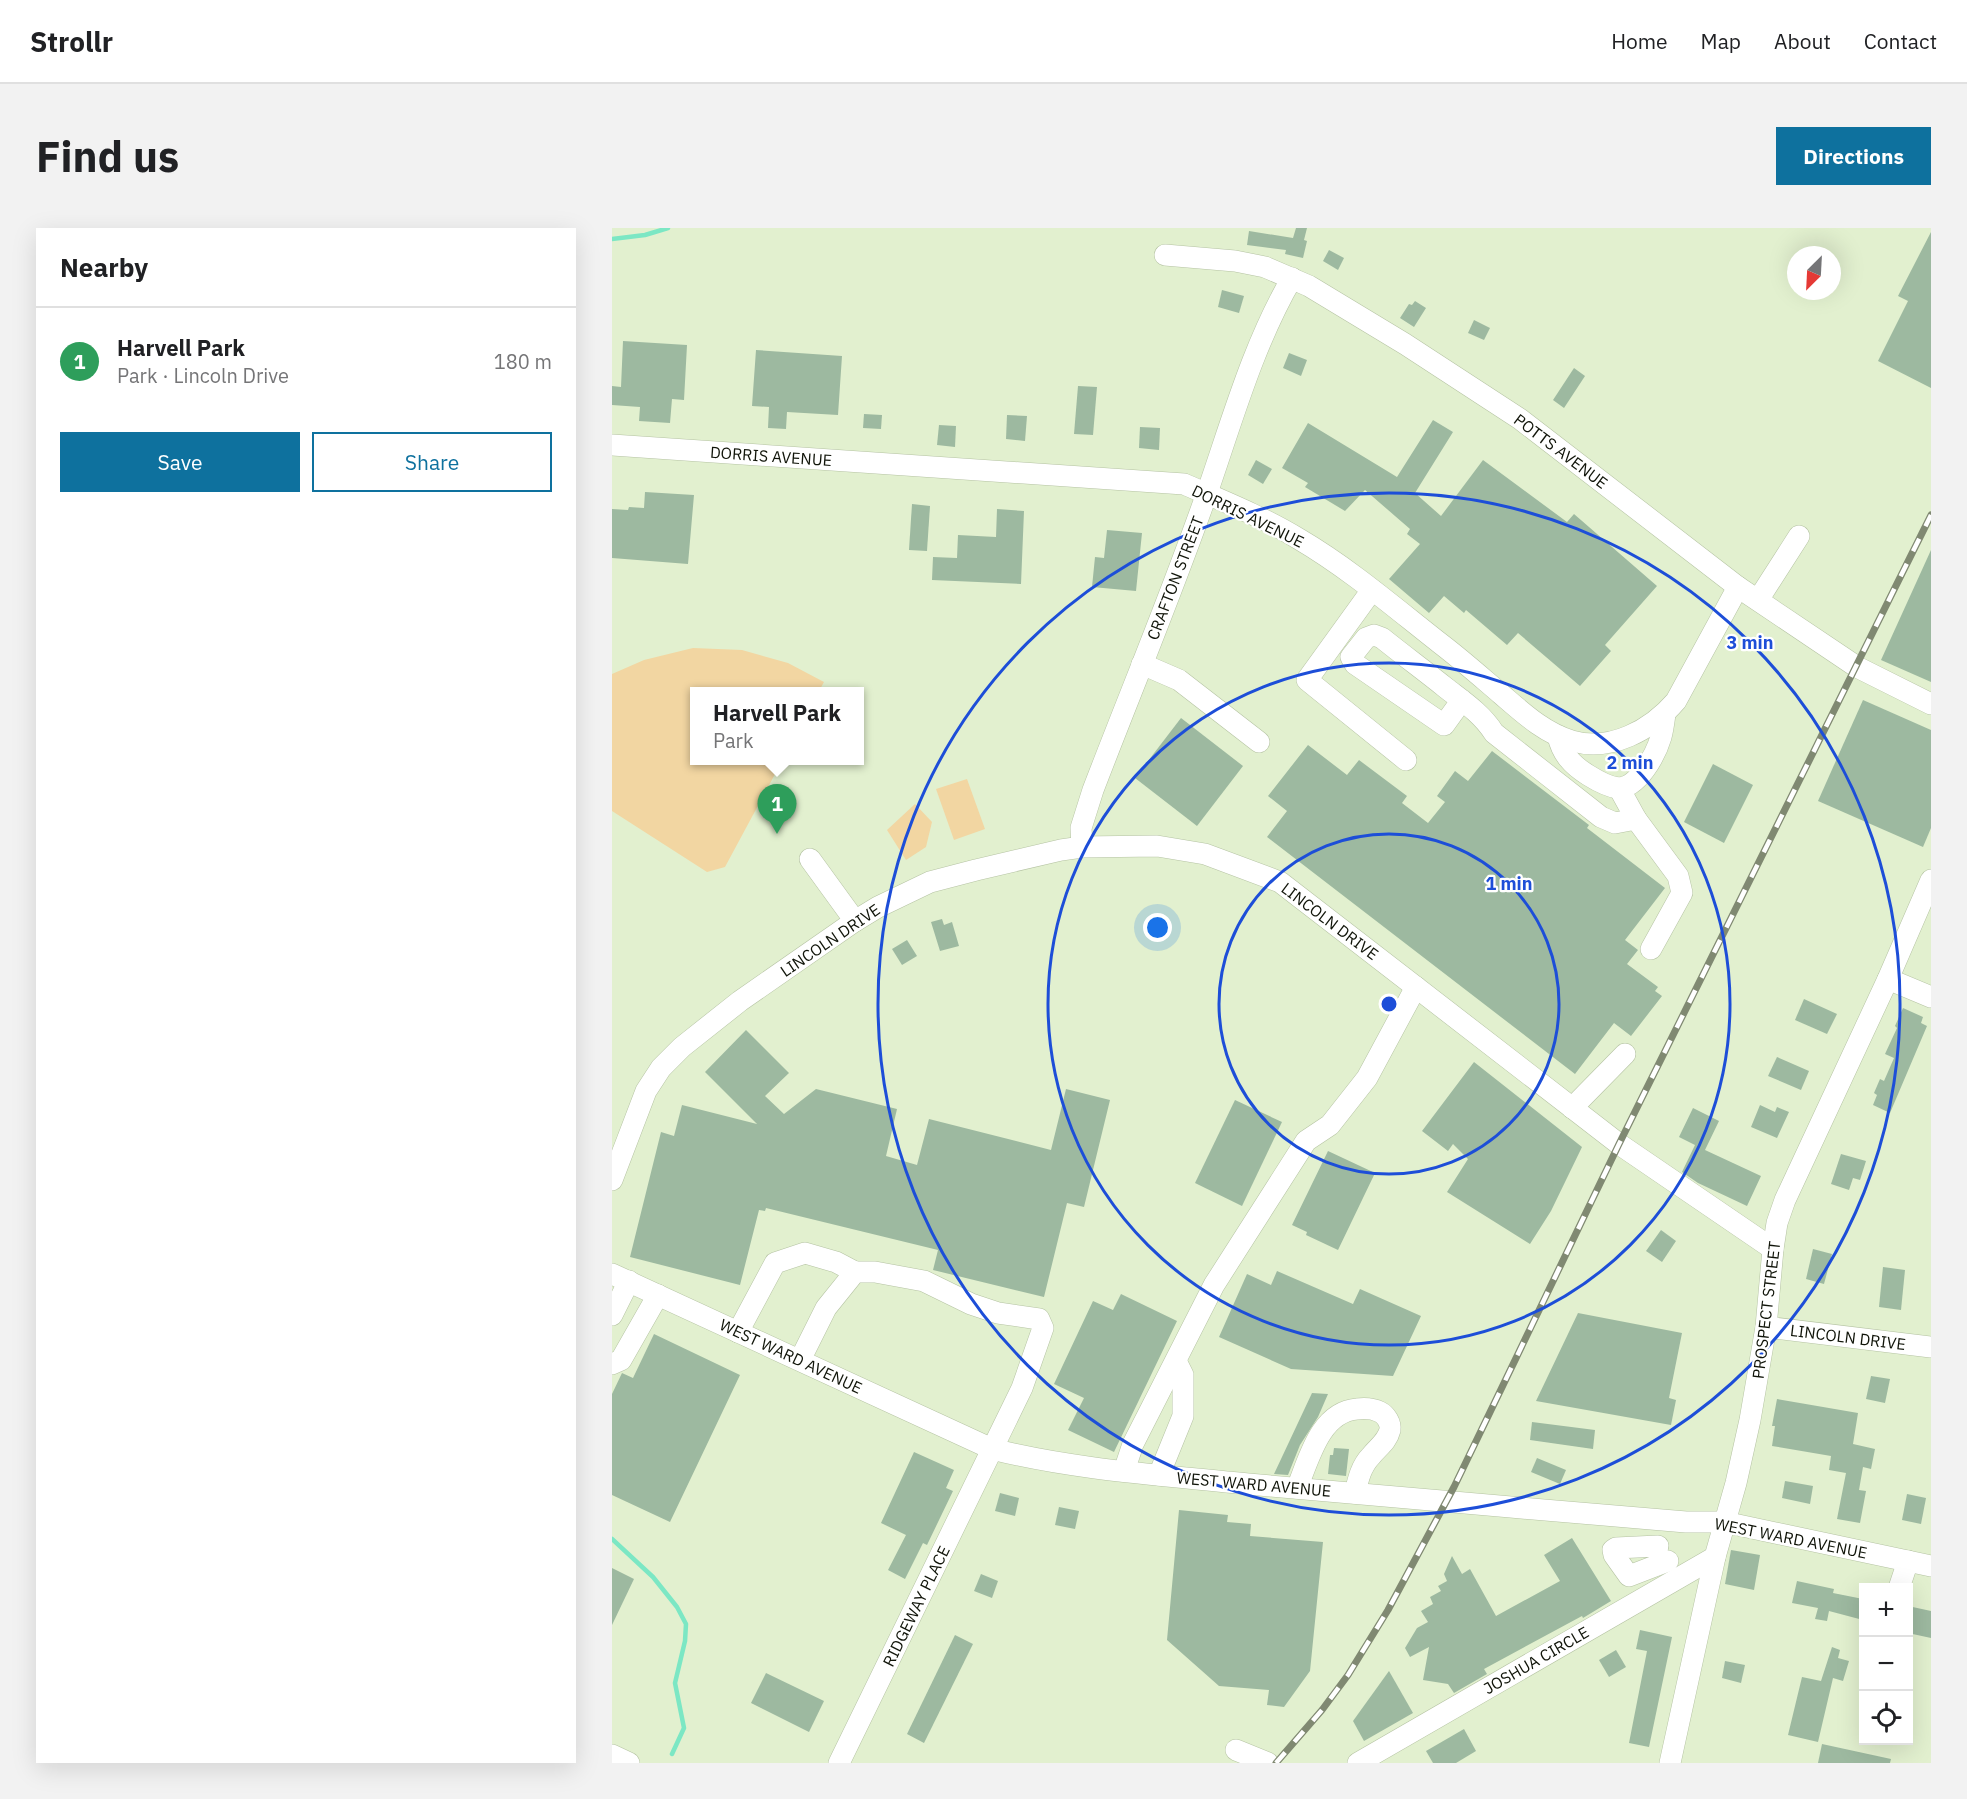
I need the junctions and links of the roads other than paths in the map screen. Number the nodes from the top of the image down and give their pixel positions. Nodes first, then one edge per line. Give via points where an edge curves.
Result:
1 (1165, 255) dead end
2 (1292, 278) junction
3 (612, 445) edge
4 (1207, 494) junction
5 (1799, 536) dead end
6 (1738, 586) junction
7 (1372, 590) junction
8 (1758, 600) junction
9 (1350, 639) junction
10 (1142, 664) junction
11 (1462, 700) junction
12 (1931, 704) edge
13 (1665, 714) junction
14 (1558, 736) junction
15 (1259, 742) dead end
16 (1406, 760) dead end
17 (1619, 788) junction
18 (1636, 819) junction
19 (1082, 847) junction
20 (810, 859) dead end
21 (1931, 879) edge
22 (855, 921) junction
23 (1651, 949) dead end
24 (1887, 979) junction
25 (1416, 987) junction
26 (1931, 997) edge
27 (1625, 1054) dead end
28 (1572, 1108) junction
29 (612, 1180) edge
30 (1773, 1249) junction
31 (855, 1272) junction
32 (620, 1278) edge
33 (658, 1295) junction
34 (612, 1315) edge
35 (1766, 1326) junction
36 (738, 1332) junction
37 (1931, 1347) edge
38 (800, 1360) junction
39 (1176, 1361) junction
40 (612, 1364) edge
41 (992, 1449) junction
42 (1124, 1471) junction
43 (1159, 1475) junction
44 (1297, 1488) junction
45 (1354, 1493) junction
46 (1656, 1519) junction
47 (1724, 1522) junction
48 (1715, 1557) junction
49 (1908, 1561) junction
50 (1668, 1562) junction
51 (1931, 1566) edge
52 (1629, 1576) junction
53 (1900, 1583) edge
54 (1636, 1603) junction
55 (1236, 1750) dead end
56 (612, 1755) edge
57 (1676, 1762) edge
58 (628, 1763) edge
59 (839, 1763) edge
60 (1268, 1763) edge
61 (1358, 1763) edge

1 - 2 street, POTTS AVENUE via 1235,261
2 - 4 street, CRAFTON STREET via 1249,370
2 - 6 street, POTTS AVENUE via 1405,344 1520,419
3 - 4 street, DORRIS AVENUE via 1149,481 1184,484
4 - 7 street, DORRIS AVENUE via 1299,539
4 - 10 street, CRAFTON STREET
5 - 8 street
6 - 8 street, POTTS AVENUE
6 - 13 street, DORRIS AVENUE via 1676,701
7 - 9 street
7 - 14 street, DORRIS AVENUE via 1533,722
8 - 12 street, POTTS AVENUE via 1857,667
9 - 11 street via 1374,635 1382,638
9 - 11 street via 1354,664 1444,725
9 - 16 street via 1307,680
10 - 15 street via 1179,680
10 - 19 street, CRAFTON STREET via 1087,809 1081,828
11 - 18 street via 1485,718 1494,733 1601,817 1615,823
13 - 14 street, DORRIS AVENUE via 1646,728 1611,742 1573,742
13 - 17 street via 1650,763 1634,782
14 - 17 street via 1561,750 1576,767
17 - 18 street
18 - 23 street via 1678,876 1682,892
19 - 22 street, LINCOLN DRIVE via 930,882
19 - 25 street, LINCOLN DRIVE via 1157,846 1205,854 1255,871 1280,882
20 - 22 street
21 - 24 street, PROSPECT STREET
22 - 29 street, LINCOLN DRIVE via 740,1001 661,1068 646,1091
24 - 26 street
24 - 30 street, PROSPECT STREET via 1785,1200
25 - 28 street, LINCOLN DRIVE
25 - 39 street via 1366,1078 1330,1125 1306,1141 1214,1285
27 - 28 street
28 - 30 street, LINCOLN DRIVE
30 - 35 street, PROSPECT STREET
31 - 36 street via 805,1253 775,1263
31 - 38 street via 826,1308
31 - 41 street, RIDGEWAY PLACE via 924,1281 998,1313 1039,1319 1043,1328 1022,1388
32 - 33 street, WEST WARD AVENUE
32 - 34 street
33 - 36 street, WEST WARD AVENUE
33 - 40 street via 621,1360
35 - 37 street, LINCOLN DRIVE
35 - 47 street, PROSPECT STREET via 1750,1420
36 - 38 street, WEST WARD AVENUE
38 - 41 street, WEST WARD AVENUE
39 - 42 street via 1133,1444
39 - 43 street via 1184,1375 1183,1416
41 - 42 street, WEST WARD AVENUE via 1074,1467
41 - 59 street, RIDGEWAY PLACE
42 - 43 street, WEST WARD AVENUE
43 - 44 street, WEST WARD AVENUE
44 - 45 street, WEST WARD AVENUE
44 - 45 street via 1311,1451 1328,1422 1348,1410 1369,1408 1382,1412 1390,1428 1361,1470
45 - 46 street, WEST WARD AVENUE
46 - 47 street, WEST WARD AVENUE
46 - 50 street via 1655,1541
47 - 48 street, PROSPECT STREET
47 - 49 street, WEST WARD AVENUE
48 - 50 street, JOSHUA CIRCLE
48 - 57 street, PROSPECT STREET
49 - 51 street, WEST WARD AVENUE
49 - 53 street
50 - 52 street
50 - 52 street via 1616,1548 1614,1555
50 - 54 street, JOSHUA CIRCLE
52 - 54 street
54 - 61 street, JOSHUA CIRCLE
55 - 60 street
56 - 58 street

